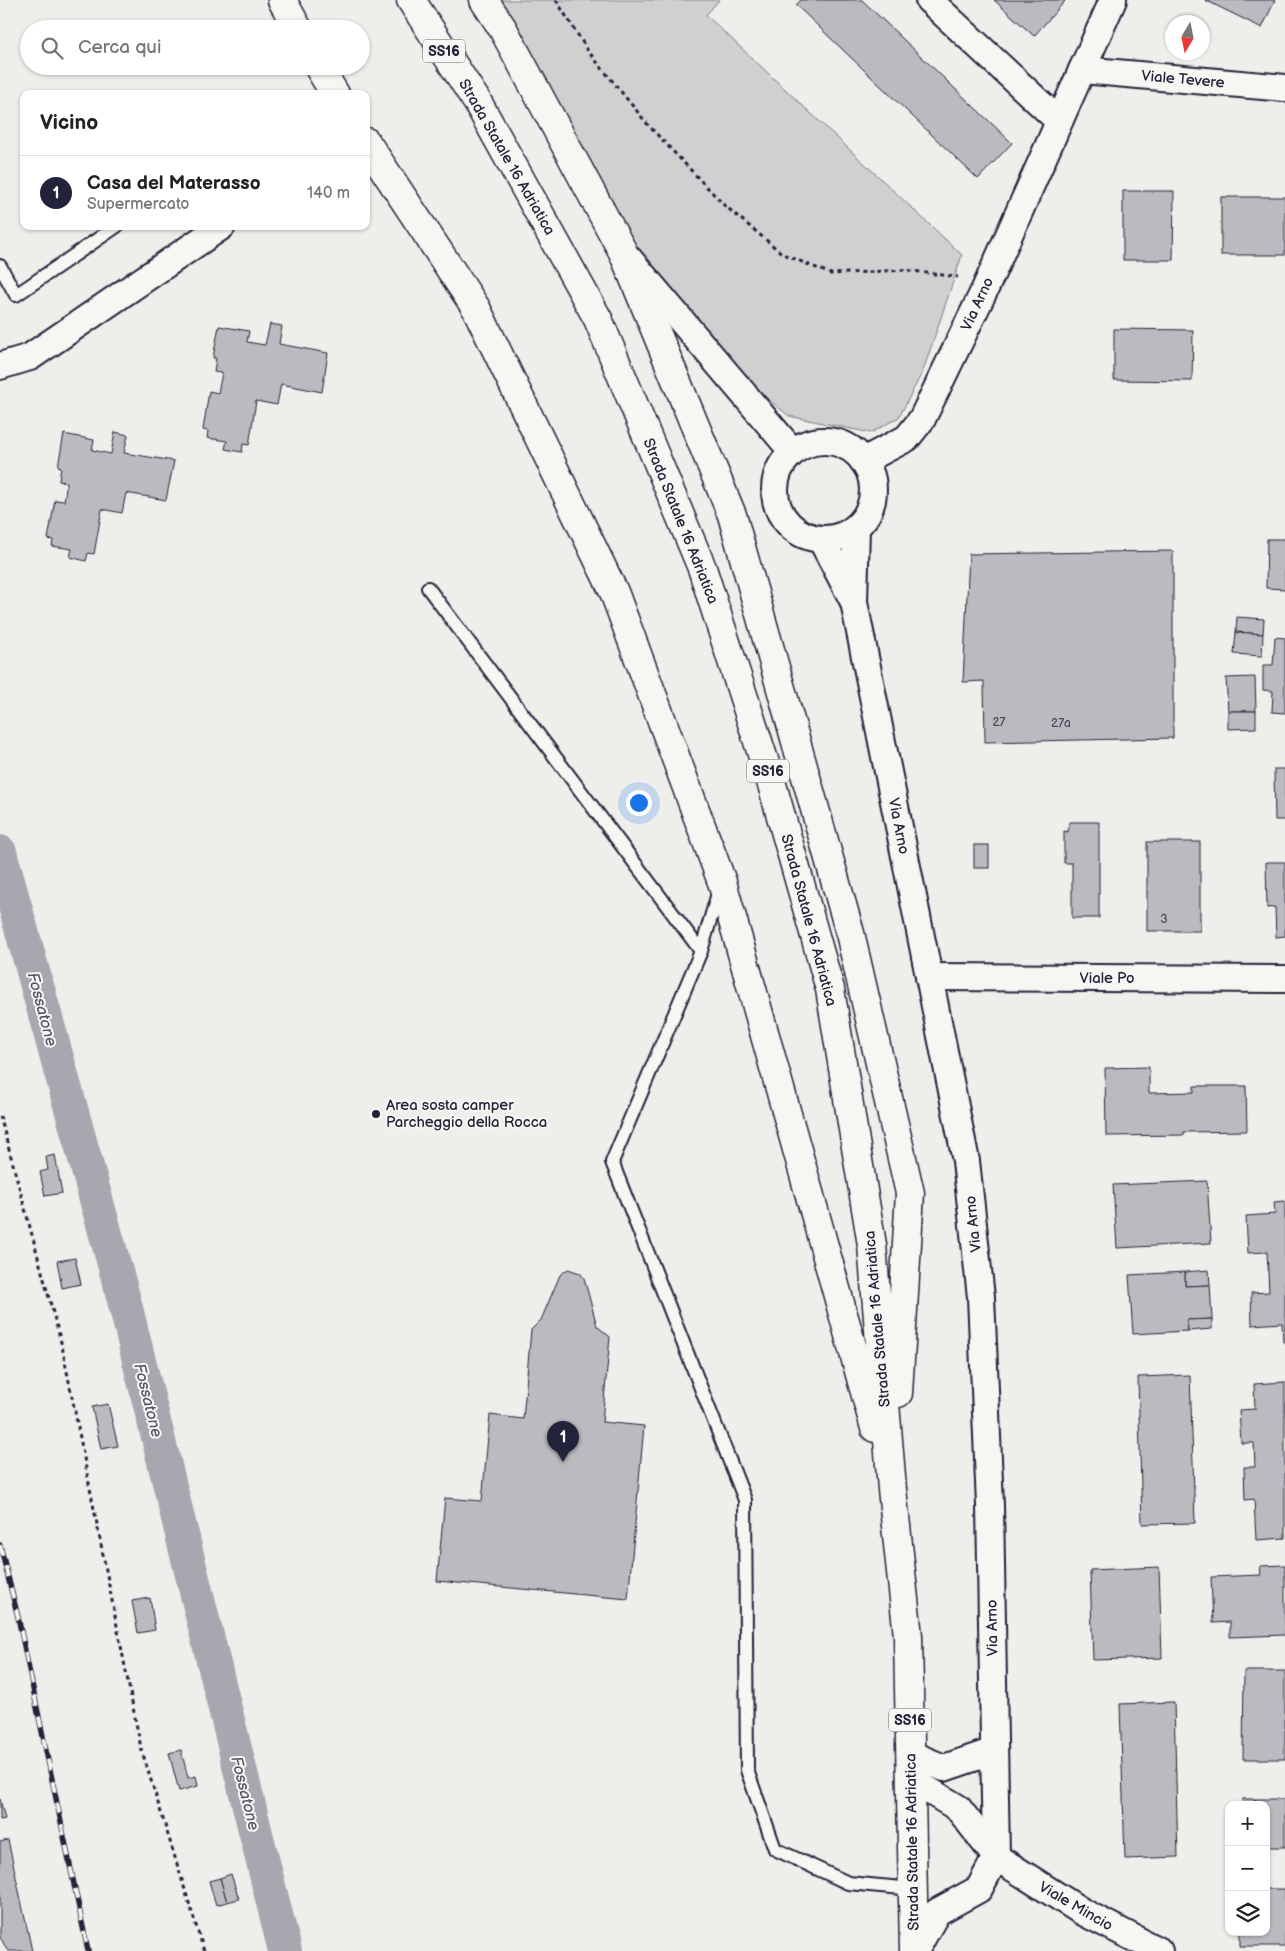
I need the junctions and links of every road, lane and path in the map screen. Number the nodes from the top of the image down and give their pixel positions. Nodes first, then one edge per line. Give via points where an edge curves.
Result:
1 (282, 0) edge
2 (411, 0) edge
3 (484, 0) edge
4 (556, 0) edge
5 (929, 0) edge
6 (1113, 0) edge
7 (293, 20) edge
8 (1082, 70) junction
9 (323, 75) edge
10 (1285, 88) edge
11 (333, 90) edge
12 (1060, 121) junction
13 (370, 148) edge
14 (111, 230) edge
15 (216, 230) edge
16 (623, 252) junction
17 (0, 266) edge
18 (956, 276) dead end
19 (0, 366) edge
20 (793, 452) junction
21 (863, 461) junction
22 (856, 528) junction
23 (821, 539) junction
24 (428, 588) dead end
25 (854, 602) junction
26 (722, 882) junction
27 (702, 951) junction
28 (930, 977) junction
29 (1285, 979) edge
30 (0, 1116) edge
31 (892, 1489) junction
32 (994, 1751) junction
33 (910, 1767) junction
34 (996, 1856) junction
35 (912, 1889) junction
36 (204, 1951) edge
37 (914, 1951) edge
38 (1159, 1951) edge

1 - 7 main road
2 - 31 main road, Strada Statale 16 Adriatica / SS16 via 478,103 598,319 702,568 773,788 830,989 872,1245
3 - 16 main road via 503,29
4 - 18 path via 588,51 649,126 724,205 783,254 831,274 904,270
5 - 12 street
6 - 8 street, Via Arno
8 - 10 street, Viale Tevere
8 - 12 street, Via Arno
9 - 11 main road
12 - 21 street, Via Arno via 985,289 922,419 907,438
13 - 26 main road via 476,308 614,592
14 - 17 lane via 16,295
15 - 19 street via 30,357
16 - 20 street
16 - 31 main road via 732,515 850,933 910,1193
20 - 21 street via 822,441 852,450
20 - 23 street via 782,465 776,481 778,505 791,526 805,535
21 - 22 street via 873,488 872,503
22 - 23 street via 845,535
22 - 25 street
23 - 25 street
24 - 27 lane
25 - 28 street, Via Arno
26 - 27 lane
26 - 31 main road
27 - 35 lane via 612,1162 745,1500 747,1770 775,1848 848,1883
28 - 29 street, Viale Po
28 - 32 street, Via Arno via 966,1161 981,1297 990,1505
30 - 36 path via 62,1346 141,1748
31 - 33 main road, Strada Statale 16 Adriatica / SS16 via 908,1636
32 - 33 street via 944,1768
32 - 34 street, Via Arno
33 - 34 street, Viale Mincio via 958,1808
33 - 35 main road, Strada Statale 16 Adriatica / SS16
34 - 37 street via 980,1889 937,1912
34 - 38 street, Viale Mincio via 1081,1911
35 - 37 main road, Strada Statale 16 Adriatica / SS16

